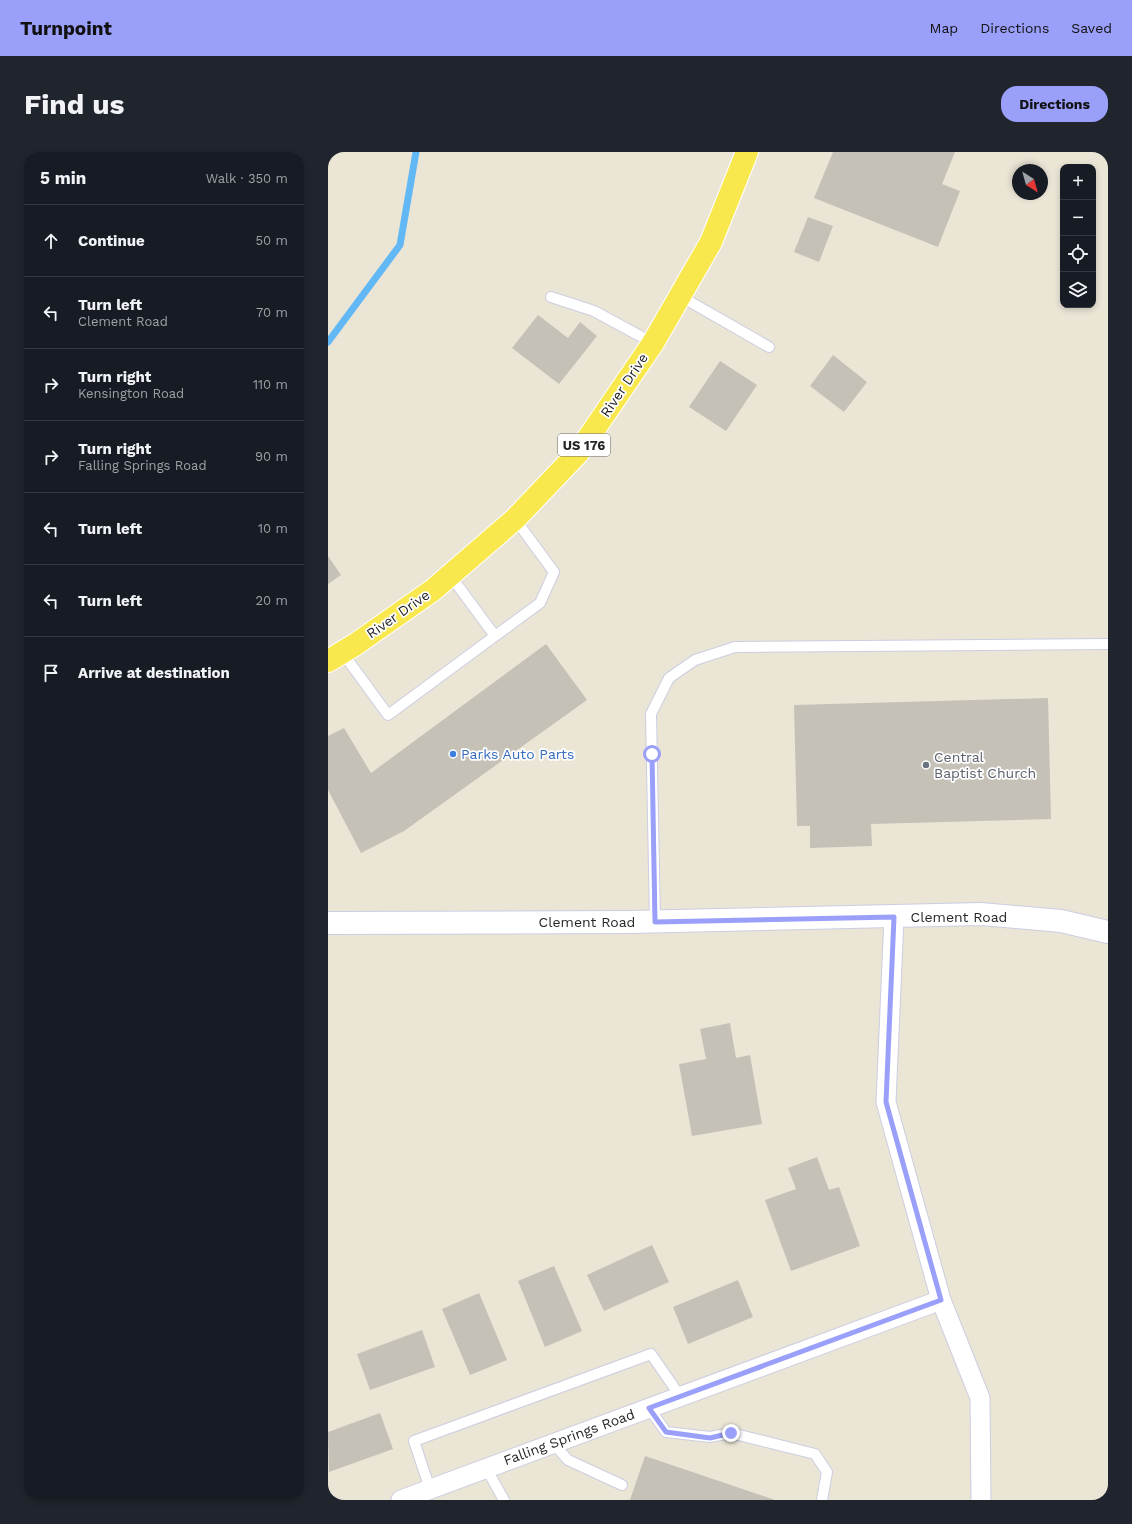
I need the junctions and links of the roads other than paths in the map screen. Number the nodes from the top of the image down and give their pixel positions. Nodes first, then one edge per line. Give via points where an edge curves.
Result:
1 (747, 152) edge
2 (551, 296) dead end
3 (680, 296) junction
4 (653, 343) junction
5 (769, 347) dead end
6 (516, 519) junction
7 (450, 575) junction
8 (495, 636) junction
9 (1108, 644) edge
10 (335, 657) edge
11 (894, 917) junction
12 (655, 922) junction
13 (328, 923) edge
14 (1108, 932) edge
15 (941, 1300) junction
16 (680, 1396) junction
17 (649, 1408) junction
18 (553, 1444) junction
19 (486, 1468) junction
20 (622, 1485) dead end
21 (430, 1489) junction
22 (401, 1500) edge
23 (504, 1500) edge
24 (822, 1500) edge
25 (981, 1500) edge

1 - 3 main road, River Drive / US 176 via 711,242
2 - 4 lane via 594,311
3 - 4 main road, River Drive / US 176
3 - 5 lane
4 - 6 main road, River Drive / US 176 via 578,454
6 - 7 main road, River Drive / US 176
6 - 8 lane via 554,572 540,603
7 - 8 lane
7 - 10 main road, River Drive / US 176 via 433,590
8 - 10 lane via 388,715
9 - 12 lane via 735,647 695,660 669,678 651,714
11 - 12 street, Clement Road
11 - 14 street, Clement Road via 988,915 1061,921
11 - 15 street via 886,1102
12 - 13 street, Clement Road
15 - 16 street, Falling Springs Road
15 - 25 street via 980,1398
16 - 17 street, Falling Springs Road
16 - 21 lane via 651,1354 422,1438 414,1441
17 - 18 street, Falling Springs Road
17 - 24 lane via 666,1432 710,1438 731,1433 815,1454 827,1472
18 - 19 street, Falling Springs Road
18 - 20 lane via 568,1460
19 - 21 street, Falling Springs Road
19 - 23 lane
21 - 22 street, Falling Springs Road

